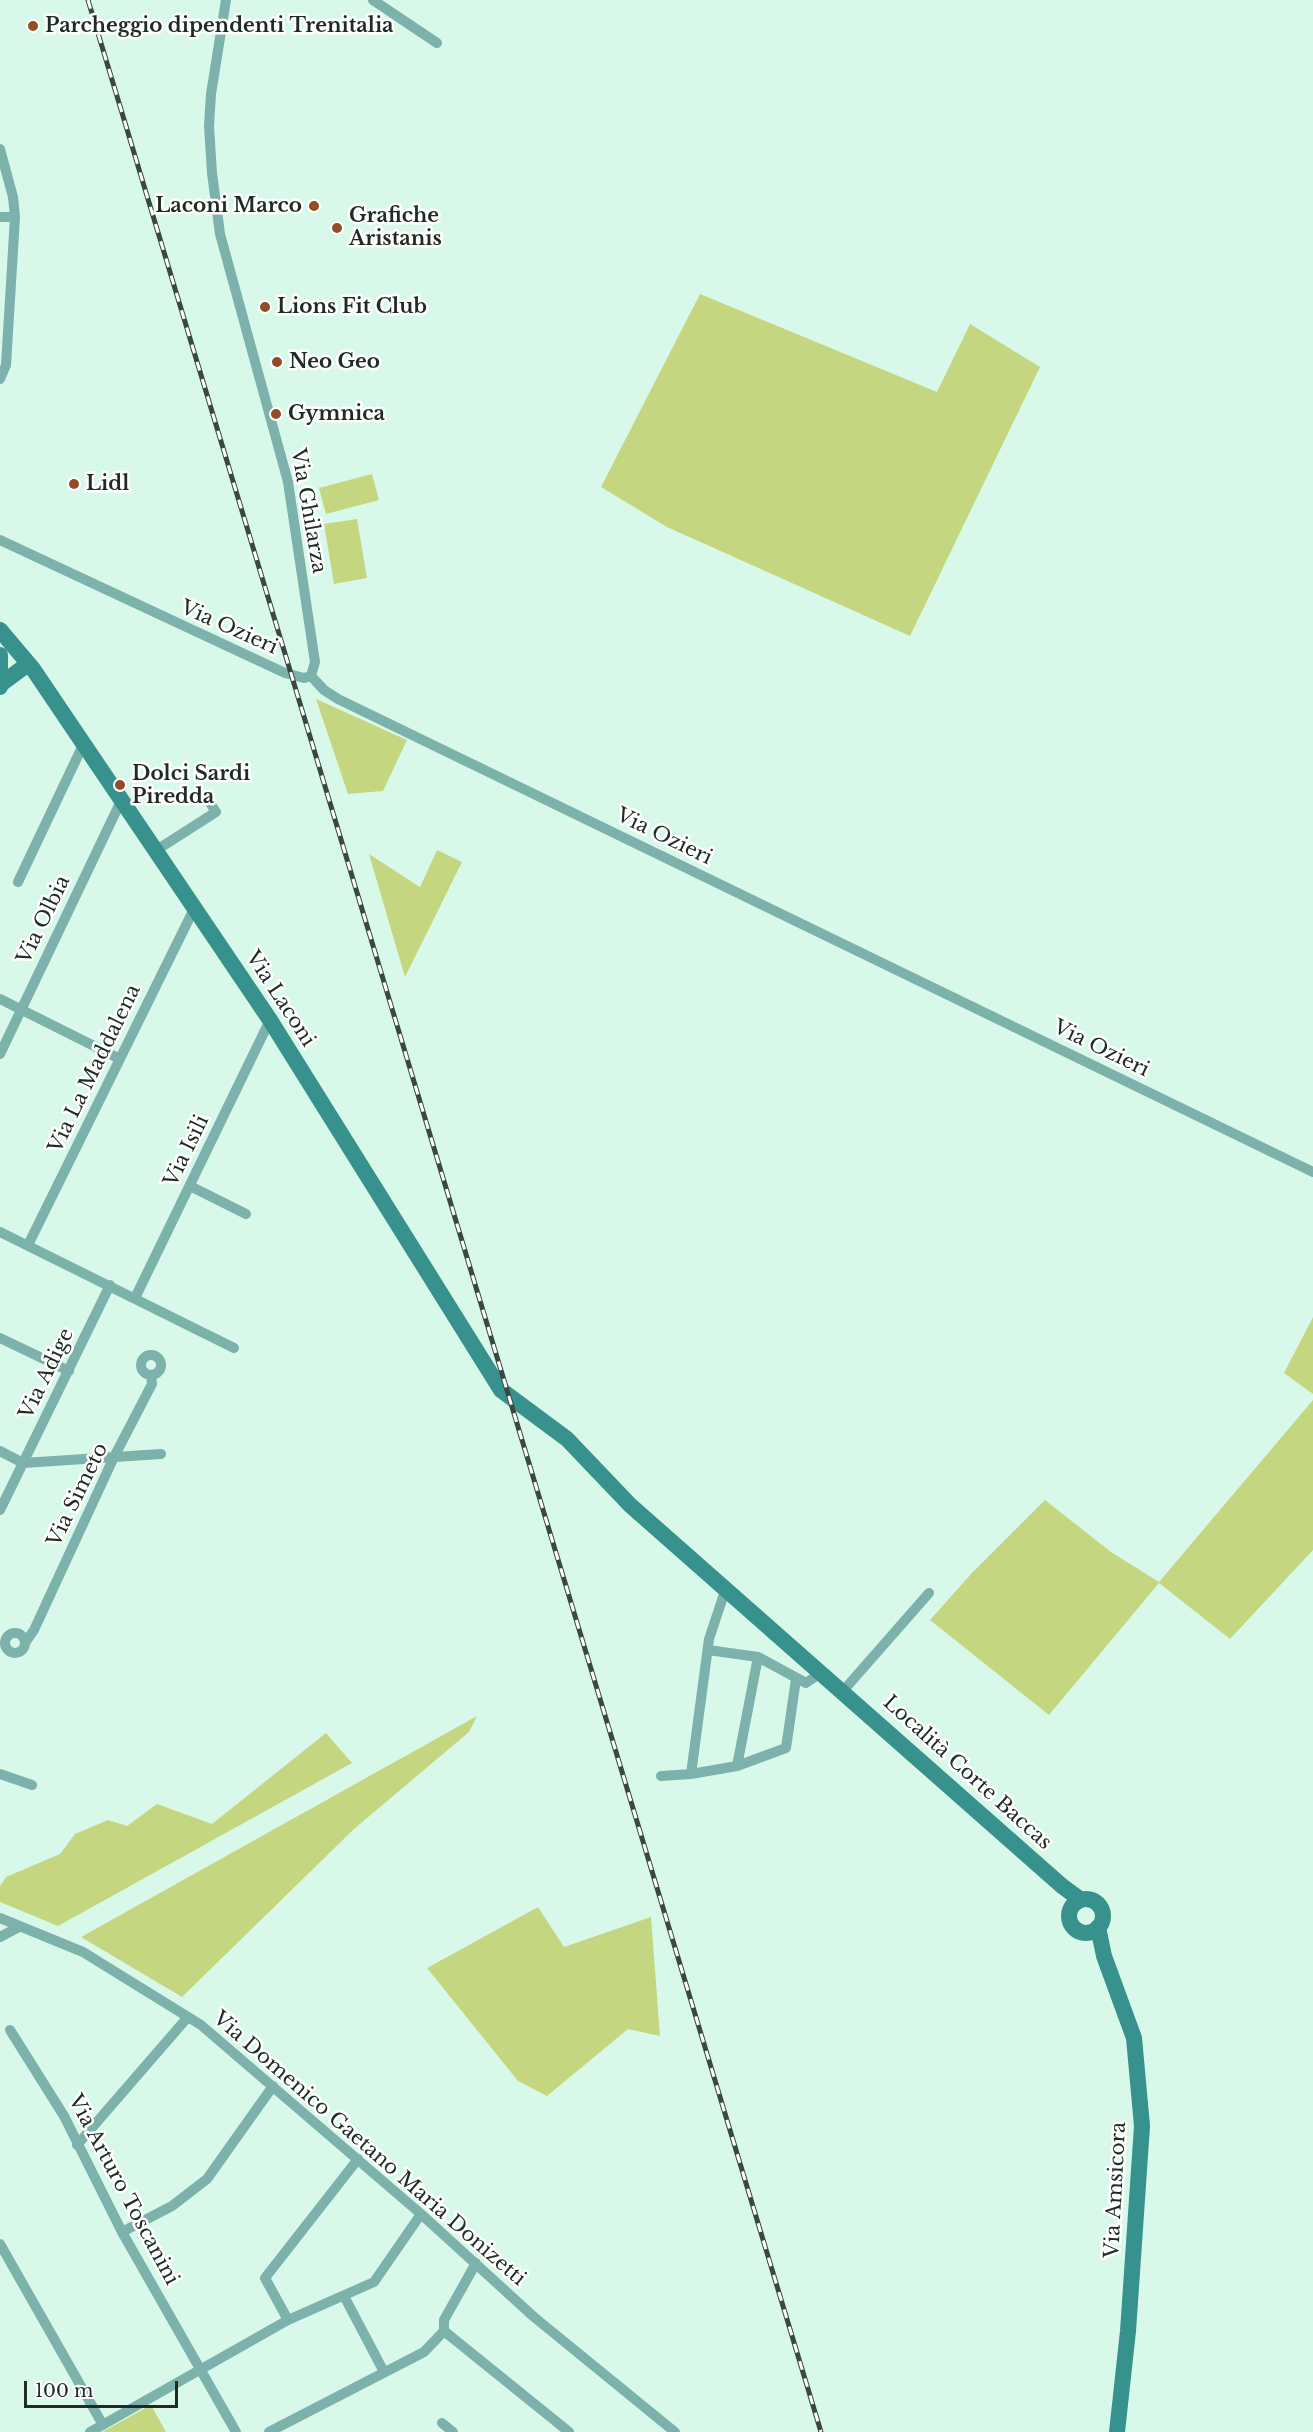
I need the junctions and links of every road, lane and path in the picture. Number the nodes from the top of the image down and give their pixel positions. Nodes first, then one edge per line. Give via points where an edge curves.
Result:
1 (226, 0) edge
2 (373, 0) edge
3 (437, 43) dead end
4 (0, 149) edge
5 (2, 162) edge
6 (0, 217) edge
7 (15, 217) junction
8 (5, 294) edge
9 (0, 379) edge
10 (0, 540) edge
11 (0, 630) edge
12 (0, 655) edge
13 (28, 664) junction
14 (311, 676) junction
15 (1, 685) edge
16 (83, 745) junction
17 (121, 801) junction
18 (210, 803) dead end
19 (155, 851) junction
20 (18, 882) dead end
21 (194, 909) junction
22 (0, 999) edge
23 (21, 1010) junction
24 (270, 1020) junction
25 (0, 1054) edge
26 (120, 1059) junction
27 (1313, 1172) edge
28 (190, 1186) junction
29 (246, 1214) dead end
30 (0, 1232) edge
31 (28, 1245) junction
32 (110, 1285) junction
33 (135, 1298) junction
34 (0, 1338) edge
35 (234, 1348) dead end
36 (69, 1371) junction
37 (151, 1375) dead end
38 (511, 1400) joint
39 (0, 1451) edge
40 (161, 1454) dead end
41 (114, 1457) junction
42 (23, 1462) junction
43 (0, 1510) edge
44 (726, 1588) junction
45 (929, 1593) dead end
46 (22, 1638) junction
47 (3, 1644) edge
48 (708, 1650) junction
49 (758, 1657) junction
50 (822, 1672) junction
51 (796, 1679) junction
52 (843, 1691) junction
53 (737, 1766) junction
54 (0, 1774) edge
55 (691, 1774) junction
56 (660, 1776) dead end
57 (32, 1785) dead end
58 (1077, 1903) junction
59 (0, 1918) edge
60 (19, 1927) junction
61 (1091, 1930) junction
62 (0, 1937) edge
63 (187, 2018) junction
64 (10, 2030) dead end
65 (273, 2086) junction
66 (77, 2145) junction
67 (358, 2159) junction
68 (421, 2214) junction
69 (122, 2232) junction
70 (0, 2244) edge
71 (476, 2263) junction
72 (344, 2296) junction
73 (288, 2320) junction
74 (444, 2331) junction
75 (200, 2369) junction
76 (384, 2372) junction
77 (442, 2422) dead end
78 (103, 2425) junction
79 (90, 2432) edge
80 (236, 2432) edge
81 (269, 2432) edge
82 (453, 2432) edge
83 (570, 2432) edge
84 (675, 2432) edge
85 (1117, 2432) edge

1 - 14 street, Via Ghilarza via 211,94 213,183 220,234 288,482 315,662
2 - 3 street
4 - 5 street
5 - 7 street
6 - 7 street
7 - 8 street
8 - 9 street via 6,365
10 - 14 street, Via Ozieri via 285,673
11 - 13 street, Via Laconi
12 - 15 street
13 - 15 street
13 - 16 street, Via Laconi
14 - 27 street, Via Ozieri via 338,699
16 - 17 street, Via Laconi
16 - 20 street
17 - 19 street, Via Laconi
17 - 23 street, Via Olbia
18 - 19 street via 216,812
19 - 21 street, Via Laconi
21 - 24 street, Via Laconi
21 - 26 street, Via La Maddalena
22 - 23 street
23 - 25 street, Via Olbia
23 - 26 street
24 - 28 street, Via Isili
24 - 38 street, Via Laconi via 475,1351
26 - 31 street, Via La Maddalena
28 - 29 street
28 - 33 street, Via Isili
30 - 31 street
31 - 32 street
32 - 33 street
32 - 36 street, Via Adige
33 - 35 street
34 - 36 street
36 - 42 street, Via Adige
37 - 41 street, Via Simeto via 152,1384
38 - 44 street, Località Corte Baccas via 567,1439 630,1505
39 - 42 street
40 - 41 street
41 - 42 street
41 - 46 street, Via Simeto via 34,1630
42 - 43 street, Via Adige
44 - 48 street
44 - 50 street, Località Corte Baccas
45 - 52 street
46 - 47 street via 10,1633
46 - 47 street via 19,1652
48 - 49 street
48 - 55 street
49 - 51 street
49 - 53 street
50 - 51 street via 806,1683
50 - 52 street, Località Corte Baccas
51 - 53 street via 786,1748
52 - 58 street, Località Corte Baccas
53 - 55 street
54 - 57 street
55 - 56 street
58 - 61 street via 1070,1920 1075,1928
58 - 61 street via 1095,1901 1101,1908 1103,1917
59 - 60 street, Via Domenico Gaetano Maria Donizetti
60 - 62 street
60 - 63 street, Via Domenico Gaetano Maria Donizetti via 83,1952
61 - 85 street, Via Amsicora via 1134,2038 1142,2126
63 - 65 street, Via Domenico Gaetano Maria Donizetti via 201,2025
63 - 66 street
64 - 66 street, Via Arturo Toscanini via 64,2116
65 - 67 street, Via Domenico Gaetano Maria Donizetti
65 - 69 street via 207,2179 172,2206
66 - 69 street, Via Arturo Toscanini
67 - 68 street, Via Domenico Gaetano Maria Donizetti
67 - 73 street via 265,2278
68 - 71 street, Via Domenico Gaetano Maria Donizetti
68 - 72 street via 374,2282
69 - 75 street, Via Arturo Toscanini
70 - 78 street
71 - 74 street via 444,2320
71 - 84 street, Via Domenico Gaetano Maria Donizetti via 534,2317
72 - 73 street
72 - 76 street
73 - 75 street
74 - 76 street via 424,2352
74 - 83 street
75 - 78 street
75 - 80 street, Via Arturo Toscanini
76 - 81 street
77 - 82 street
78 - 79 street

